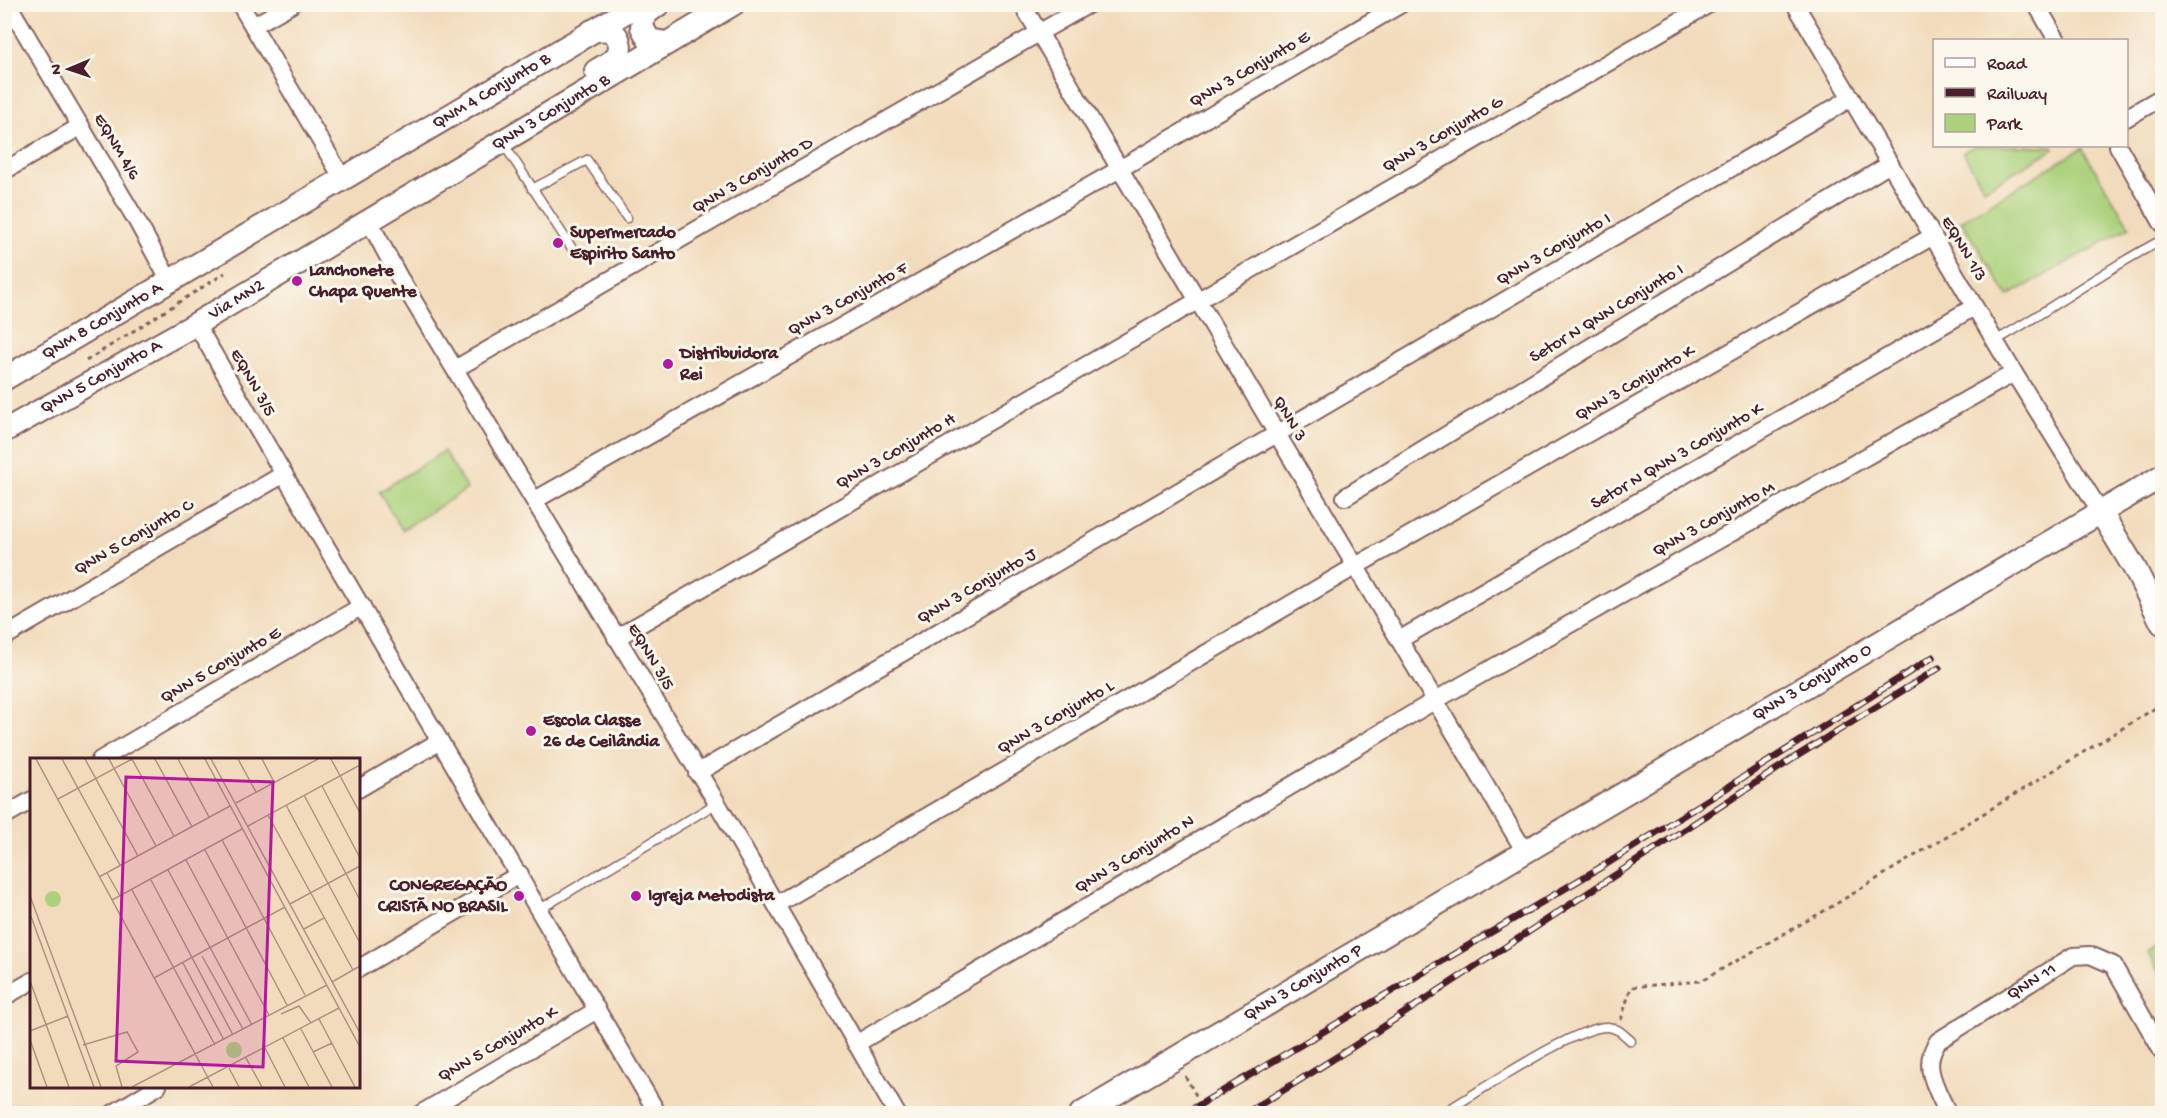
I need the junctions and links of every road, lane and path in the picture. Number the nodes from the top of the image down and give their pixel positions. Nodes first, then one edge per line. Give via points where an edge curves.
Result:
1 (8, 4) edge
2 (240, 4) edge
3 (292, 4) edge
4 (639, 4) edge
5 (659, 4) edge
6 (733, 4) edge
7 (1022, 4) edge
8 (1089, 4) edge
9 (1401, 4) edge
10 (1709, 4) edge
11 (1796, 4) edge
12 (2036, 4) edge
13 (253, 26) junction
14 (592, 31) junction
15 (1038, 34) junction
16 (2055, 39) edge
17 (666, 43) junction
18 (2163, 97) edge
19 (1851, 99) junction
20 (2128, 117) edge
21 (81, 126) junction
22 (503, 143) junction
23 (2119, 147) edge
24 (1890, 164) junction
25 (456, 170) junction
26 (1118, 170) junction
27 (4, 171) edge
28 (343, 179) junction
29 (532, 189) junction
30 (627, 218) dead end
31 (369, 221) junction
32 (2163, 223) edge
33 (1933, 236) junction
34 (2163, 240) edge
35 (575, 253) dead end
36 (229, 271) dead end
37 (169, 280) junction
38 (1196, 300) junction
39 (1974, 307) junction
40 (196, 324) junction
41 (1995, 341) junction
42 (60, 346) junction
43 (83, 363) dead end
44 (455, 369) junction
45 (2014, 373) junction
46 (4, 379) edge
47 (4, 390) edge
48 (4, 431) edge
49 (1276, 436) junction
50 (284, 474) junction
51 (2163, 476) edge
52 (1345, 497) dead end
53 (535, 500) junction
54 (2100, 511) junction
55 (1356, 566) junction
56 (362, 606) junction
57 (2163, 623) edge
58 (4, 637) edge
59 (616, 638) junction
60 (1399, 640) junction
61 (1434, 701) junction
62 (2163, 704) edge
63 (440, 741) junction
64 (102, 758) edge
65 (697, 773) junction
66 (360, 788) edge
67 (30, 801) edge
68 (717, 803) junction
69 (4, 816) edge
70 (1525, 852) junction
71 (520, 874) junction
72 (777, 904) junction
73 (540, 909) junction
74 (360, 968) edge
75 (30, 982) edge
76 (4, 997) edge
77 (597, 1010) junction
78 (1618, 1029) junction
79 (1631, 1041) dead end
80 (856, 1044) junction
81 (2163, 1051) edge
82 (1175, 1059) junction
83 (155, 1088) edge
84 (1197, 1097) dead end
85 (112, 1113) edge
86 (420, 1113) edge
87 (658, 1113) edge
88 (897, 1113) edge
89 (1081, 1113) edge
90 (1441, 1113) edge
91 (1948, 1113) edge

1 - 21 street, EQNM 4/6
2 - 13 street
3 - 13 street
4 - 14 main road, QNM 4 Conjunto B
5 - 17 main road via 644,15 642,27 649,40
6 - 17 main road, QNN 3 Conjunto B
7 - 15 street, QNN 3
8 - 15 street, QNN 3 Conjunto D
9 - 26 street, QNN 3 Conjunto E
10 - 38 street, QNN 3 Conjunto G
11 - 19 street, EQNN 1/3
12 - 16 street
13 - 28 street
14 - 25 main road via 608,30 616,35 620,51 615,60 503,126
14 - 28 main road, QNM 4 Conjunto B
15 - 26 street, QNN 3
15 - 44 street, QNN 3 Conjunto D
17 - 22 main road, QNN 3 Conjunto B
18 - 20 street
19 - 24 street, EQNN 1/3
19 - 49 street, QNN 3 Conjunto I
21 - 27 street
21 - 37 street, EQNM 4/6
22 - 25 main road, QNN 3 Conjunto B
22 - 29 lane
23 - 32 street
24 - 33 street, EQNN 1/3
24 - 52 street, Setor N QNN Conjunto I
25 - 31 main road, QNN 3 Conjunto B
26 - 38 street, QNN 3
26 - 53 street, QNN 3 Conjunto F
28 - 37 main road
29 - 30 lane via 587,160
29 - 35 lane
31 - 40 main road, Via MN2
31 - 44 street, EQNN 3/5
33 - 39 street, EQNN 1/3
33 - 55 street, QNN 3 Conjunto K
34 - 41 lane
36 - 43 path
37 - 42 main road, QNM 8 Conjunto A
38 - 49 street, QNN 3
38 - 59 street, QNN 3 Conjunto H
39 - 41 street, EQNN 1/3
39 - 60 street, Setor N QNN 3 Conjunto K
40 - 48 main road, QNN 5 Conjunto A
40 - 50 street, EQNN 3/5
41 - 45 street, EQNN 1/3
42 - 46 main road, QNM 8 Conjunto A
42 - 47 main road
44 - 53 street, EQNN 3/5
45 - 54 street, EQNN 1/3
45 - 61 street, QNN 3 Conjunto M
49 - 55 street, QNN 3
49 - 65 street, QNN 3 Conjunto J
50 - 56 street, EQNN 3/5
50 - 58 street, QNN 5 Conjunto C
51 - 54 main road
53 - 59 street, EQNN 3/5
54 - 57 main road
54 - 70 main road, QNN 3 Conjunto O
55 - 60 street, QNN 3
55 - 72 street, QNN 3 Conjunto L
56 - 63 street, EQNN 3/5
56 - 64 street, QNN 5 Conjunto E
59 - 65 street, EQNN 3/5
60 - 61 street, QNN 3
61 - 70 street, QNN 3
61 - 80 street, QNN 3 Conjunto N
62 - 78 path via 1831,907 1701,981 1631,987
63 - 66 street
63 - 71 street, EQNN 3/5
65 - 68 street, EQNN 3/5
67 - 69 street
68 - 72 street, EQNN 3/5
68 - 73 lane
70 - 82 main road, QNN 3 Conjunto P
71 - 73 street, EQNN 3/5
71 - 74 street
72 - 80 street, EQNN 3/5
73 - 77 street, EQNN 3/5
75 - 76 street
77 - 86 street, QNN 5 Conjunto K
77 - 87 street, EQNN 3/5
78 - 79 lane
78 - 90 lane via 1592,1028 1567,1039
80 - 88 street, EQNN 3/5
81 - 91 street, QNN 11 via 2113,965 2090,955 2073,956 1938,1041 1928,1066
82 - 84 path
82 - 89 main road, QNN 3 Conjunto P
83 - 85 street

